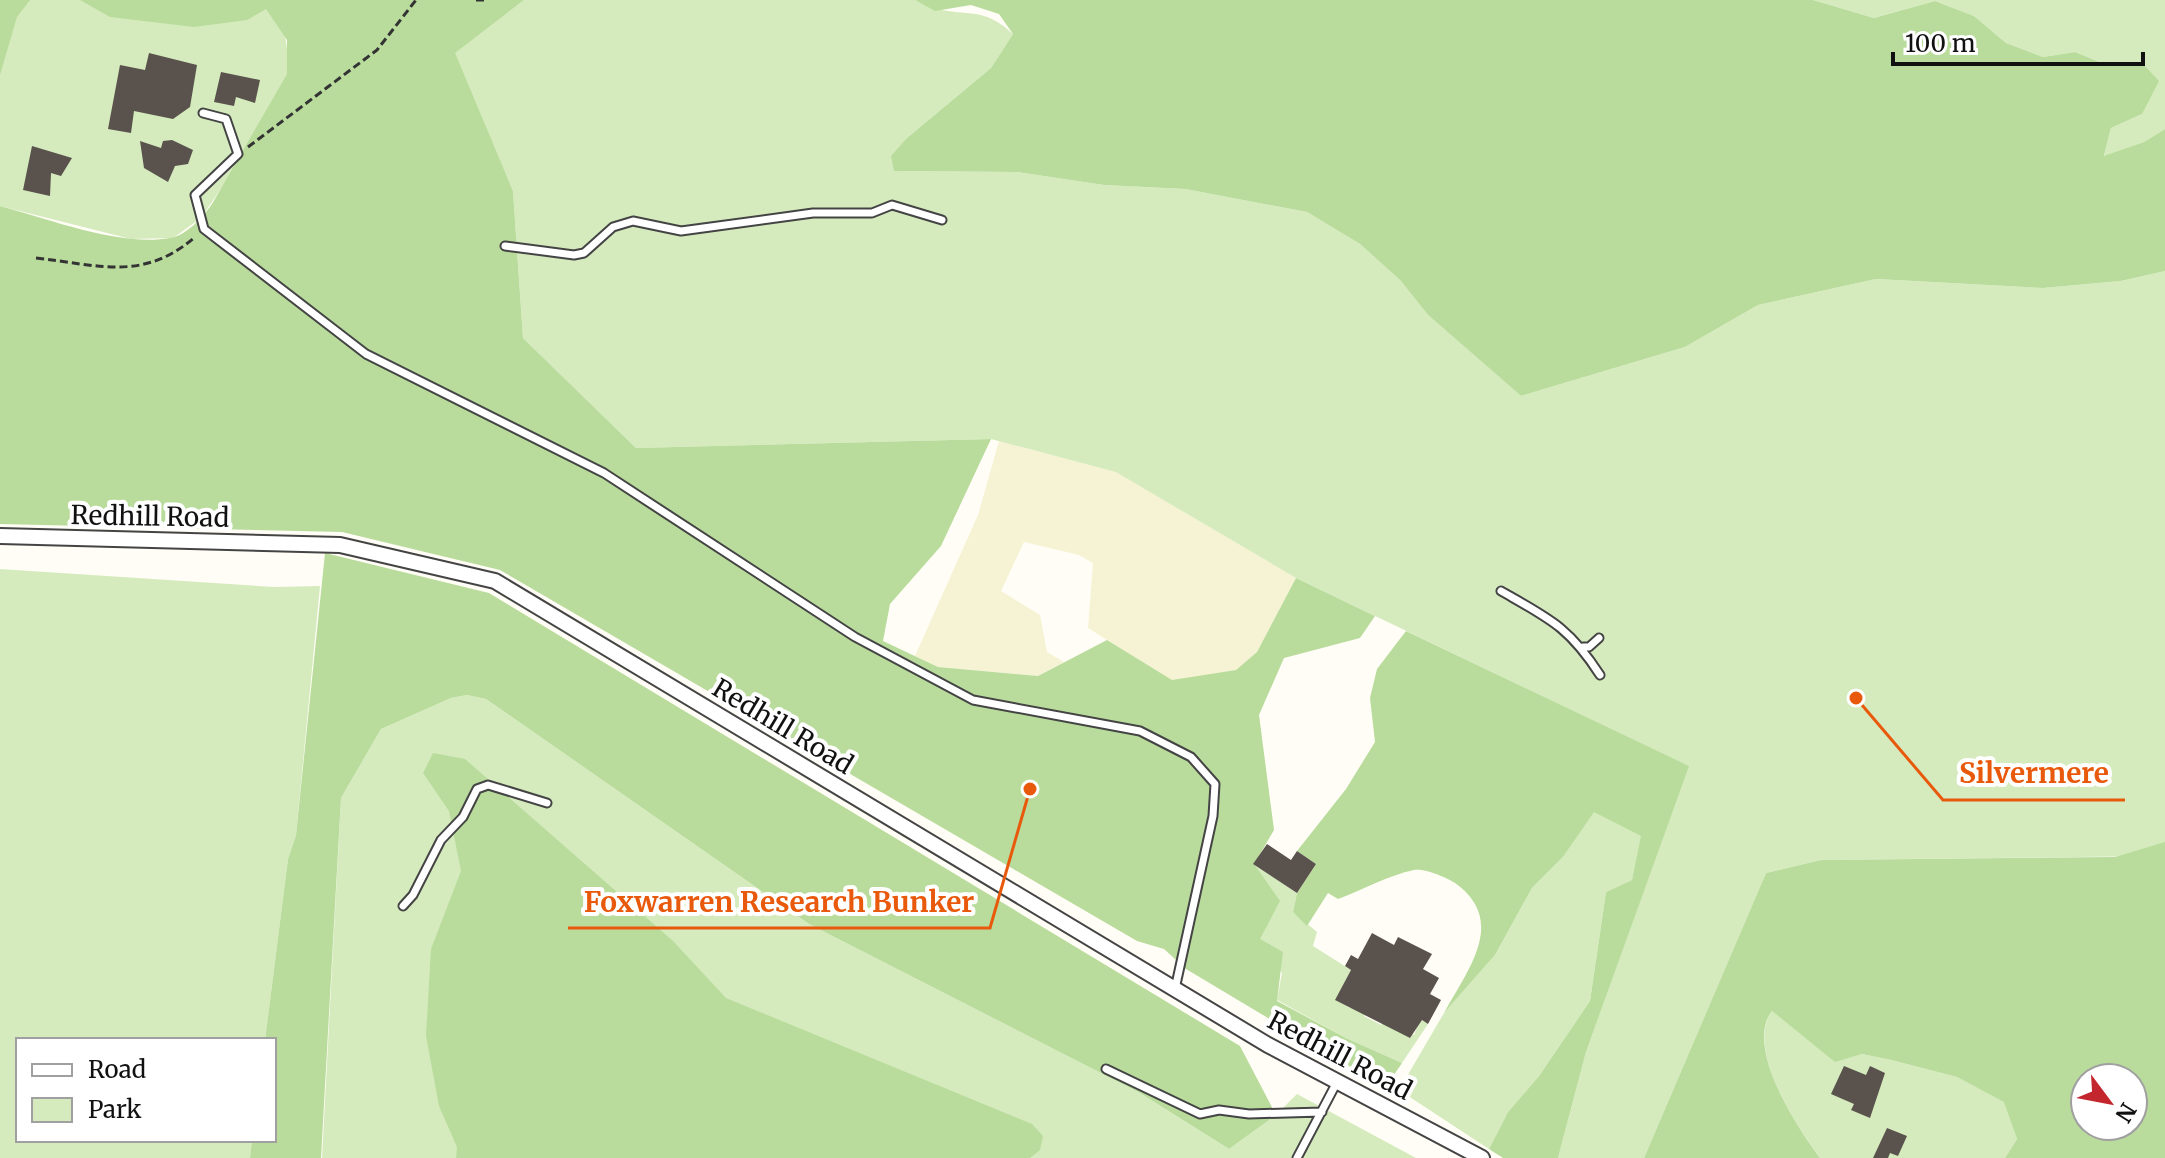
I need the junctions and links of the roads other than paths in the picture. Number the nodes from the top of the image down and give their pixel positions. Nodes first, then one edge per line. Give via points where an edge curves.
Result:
1 (203, 113) dead end
2 (942, 220) dead end
3 (505, 246) dead end
4 (0, 536) edge
5 (1501, 591) dead end
6 (1599, 638) dead end
7 (1583, 647) junction
8 (1600, 675) dead end
9 (547, 803) dead end
10 (403, 906) dead end
11 (1175, 989) junction
12 (1106, 1069) dead end
13 (1337, 1082) junction
14 (1322, 1112) junction
15 (1297, 1158) edge
16 (1482, 1158) edge

1 - 11 lane via 226,119 238,154 195,195 204,229 366,354 604,473 855,637 973,700 1140,731 1191,757 1215,784 1213,816
2 - 3 lane via 892,205 872,213 813,213 681,231 627,222 574,255
4 - 11 street, Redhill Road via 340,545 495,581
5 - 7 lane via 1562,625
6 - 7 lane
7 - 8 lane
9 - 10 lane via 488,785 477,789
11 - 13 street, Redhill Road
12 - 14 lane via 1200,1114
13 - 14 lane
13 - 16 street, Redhill Road
14 - 15 lane

